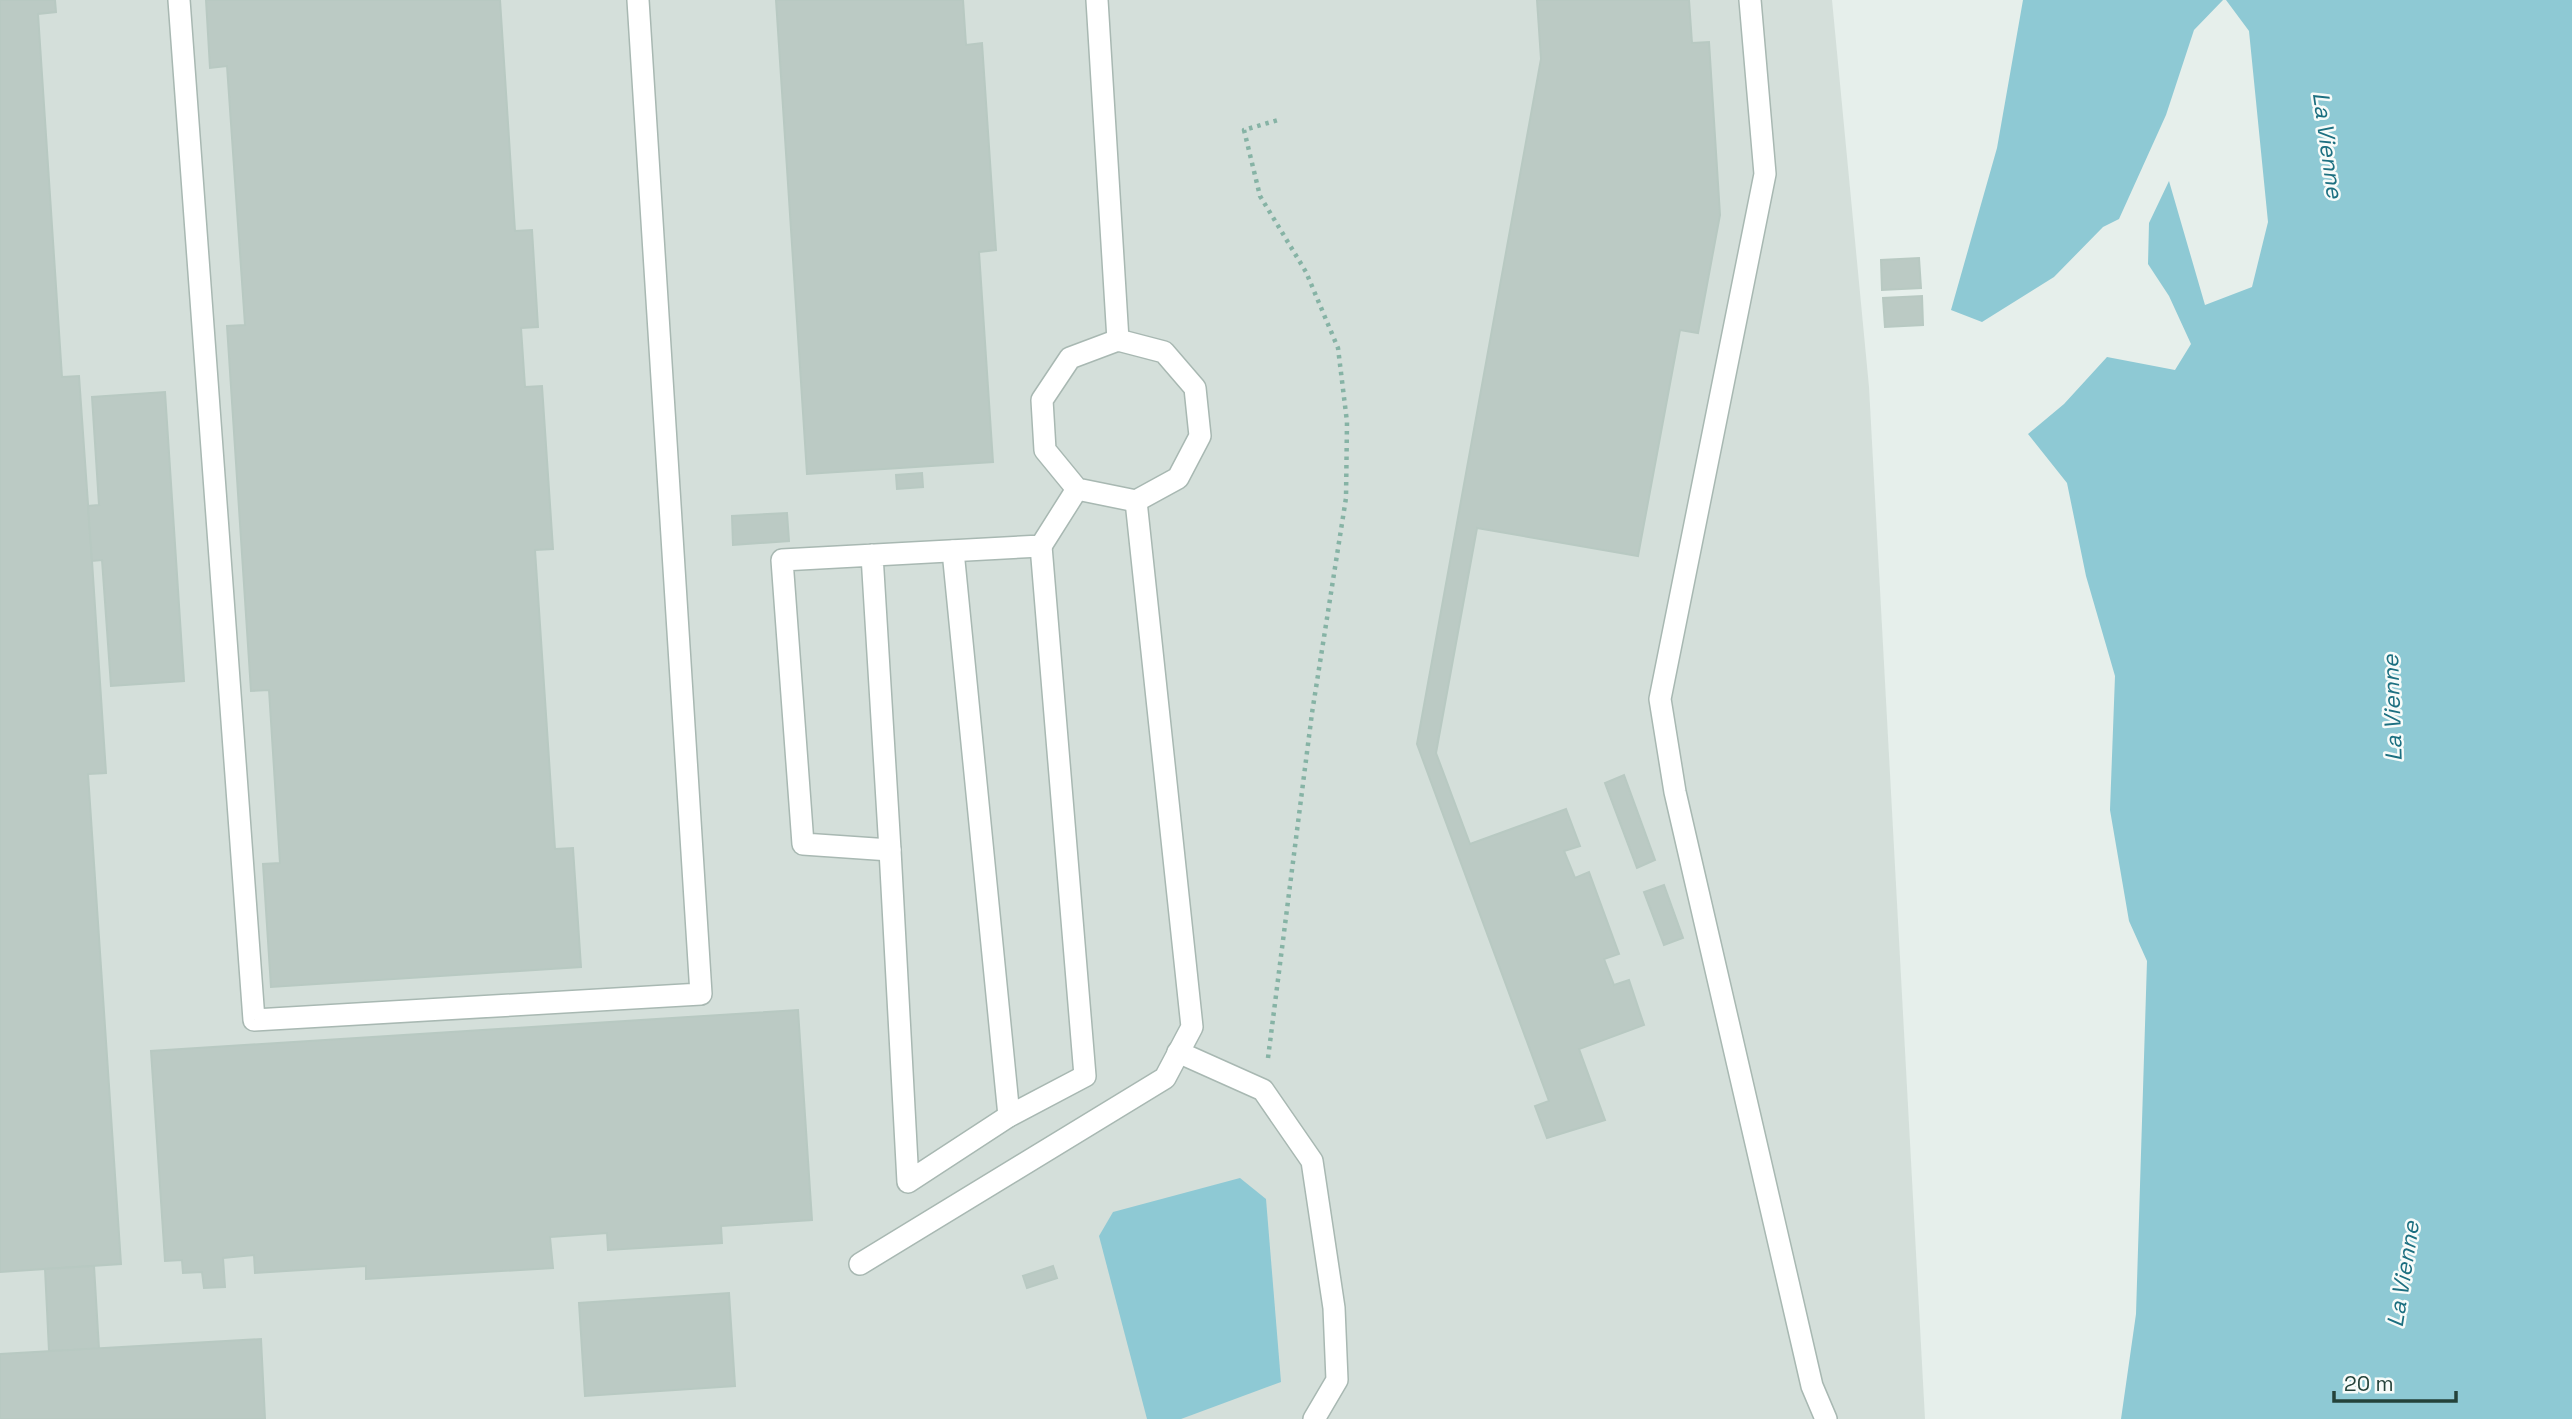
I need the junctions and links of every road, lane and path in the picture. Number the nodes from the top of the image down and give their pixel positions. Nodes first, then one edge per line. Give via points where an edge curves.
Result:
1 (179, 0) edge
2 (638, 0) edge
3 (1097, 0) edge
4 (1750, 0) edge
5 (1278, 120) dead end
6 (1118, 340) junction
7 (1077, 489) junction
8 (1136, 501) junction
9 (1041, 546) junction
10 (953, 551) junction
11 (872, 555) junction
12 (890, 850) junction
13 (1178, 1052) junction
14 (1263, 1090) junction
15 (1009, 1116) junction
16 (860, 1264) dead end
17 (1314, 1419) edge
18 (1826, 1419) edge

1 - 2 lane via 254,1020 701,994
3 - 6 lane
4 - 18 lane via 1765,174 1660,699 1675,792 1812,1386
5 - 14 path via 1244,130 1260,196 1306,272 1338,348 1347,422 1346,499 1312,713
6 - 7 lane via 1070,358 1042,400 1045,450
6 - 8 lane via 1164,352 1195,388 1200,436 1178,478
7 - 8 lane
7 - 9 lane
8 - 13 lane via 1192,1027
9 - 10 lane
9 - 15 lane via 1085,1076
10 - 11 lane
10 - 15 lane
11 - 12 lane
11 - 12 lane via 782,560 803,844
12 - 15 lane via 908,1182
13 - 14 lane
13 - 16 lane via 1165,1078
14 - 17 lane via 1312,1161 1334,1308 1337,1380

